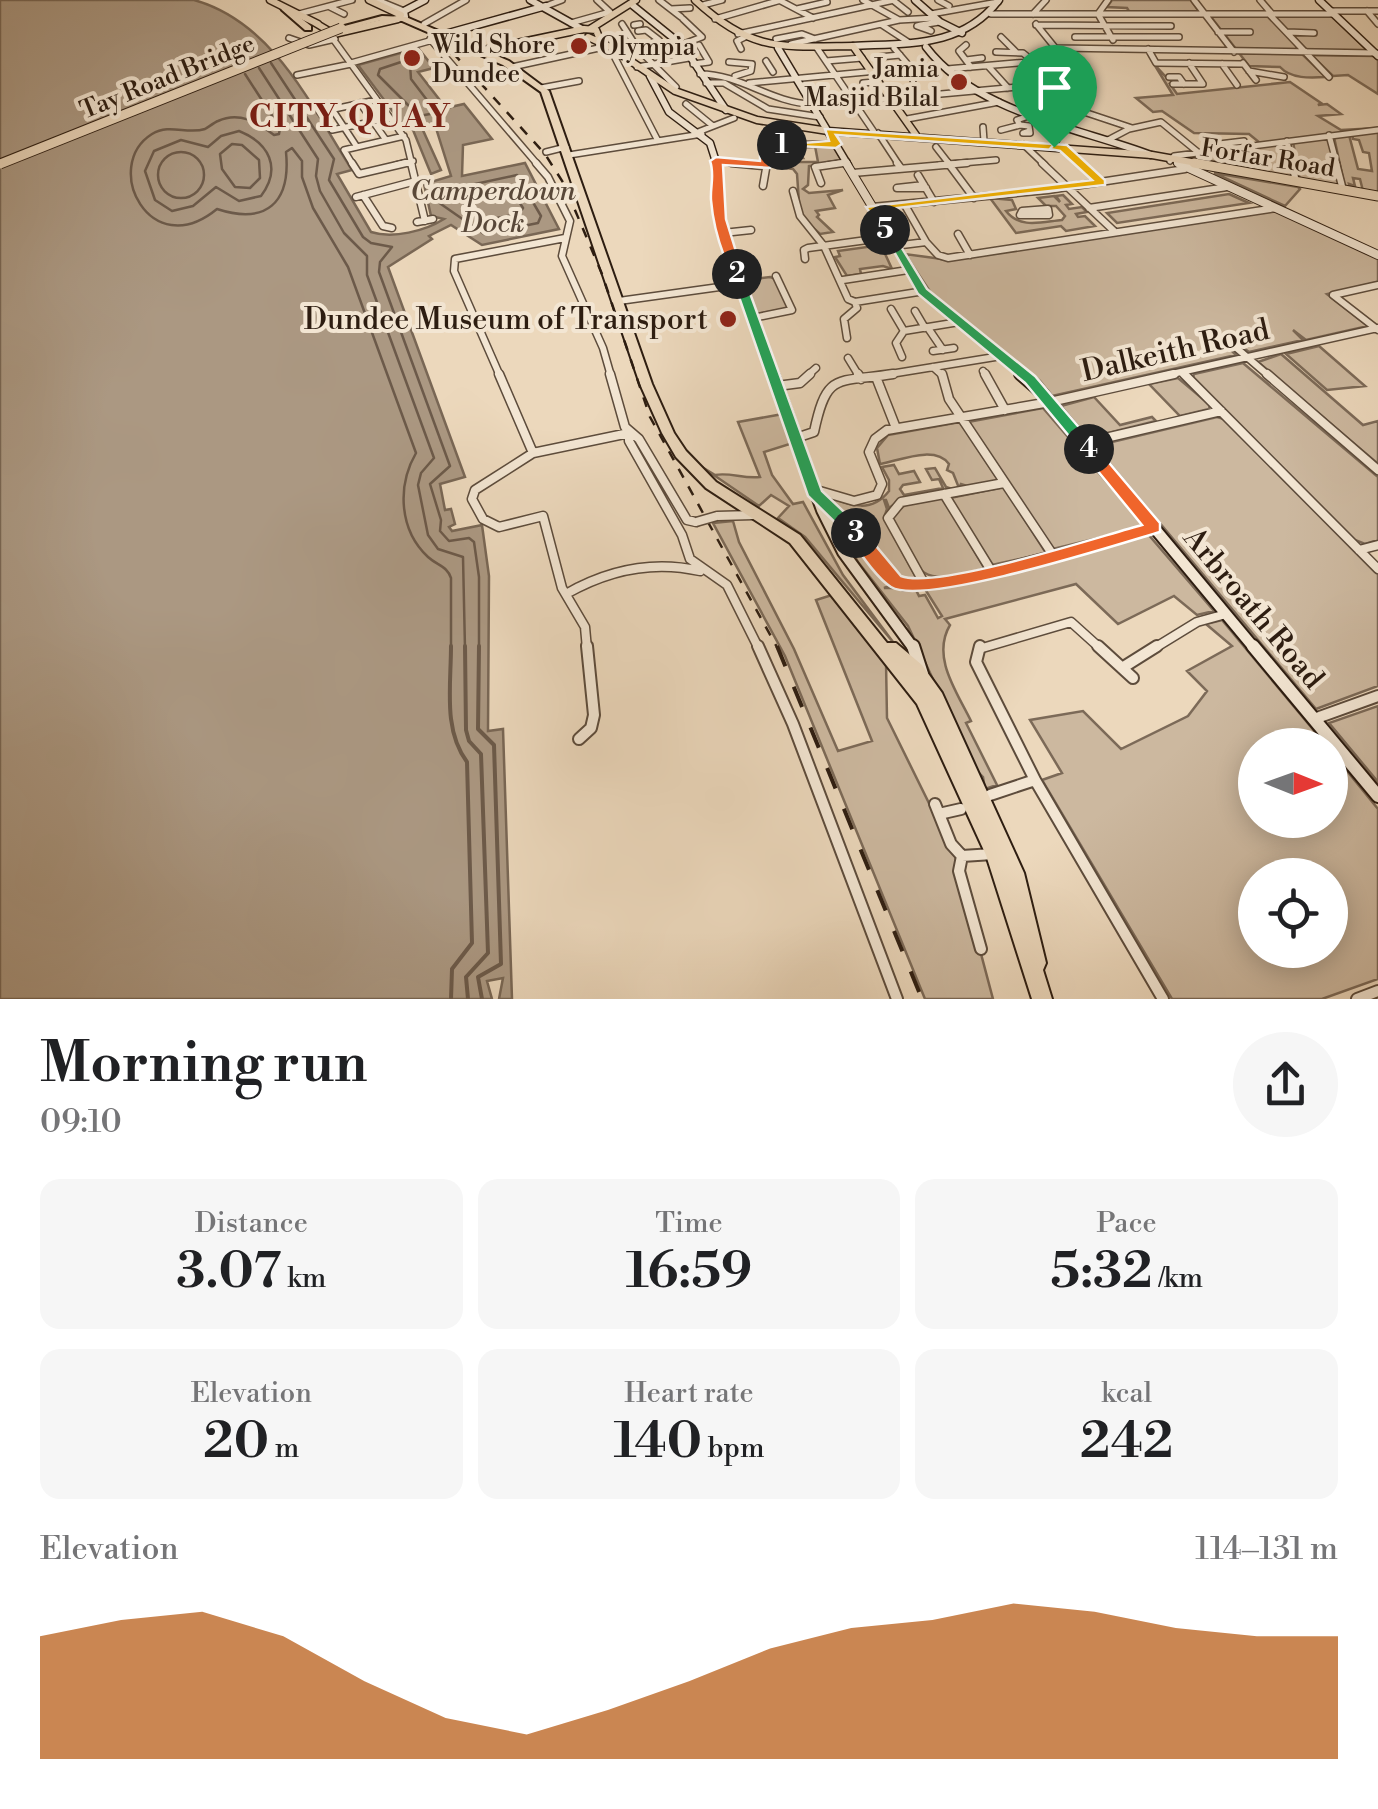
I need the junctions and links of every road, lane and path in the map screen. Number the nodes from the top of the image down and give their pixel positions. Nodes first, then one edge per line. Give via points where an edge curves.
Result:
1 (273, 0) edge
2 (352, 0) edge
3 (369, 0) edge
4 (466, 0) edge
5 (530, 0) edge
6 (562, 0) edge
7 (597, 0) edge
8 (659, 0) edge
9 (722, 0) edge
10 (780, 0) edge
11 (863, 0) edge
12 (894, 0) edge
13 (915, 0) edge
14 (960, 0) edge
15 (1046, 0) edge
16 (1108, 0) edge
17 (1194, 0) edge
18 (1260, 0) edge
19 (1319, 0) edge
20 (420, 1) edge
21 (998, 1) edge
22 (827, 2) edge
23 (692, 4) edge
24 (633, 5) edge
25 (330, 6) junction
26 (546, 6) junction
27 (703, 6) junction
28 (874, 6) junction
29 (382, 7) edge
30 (285, 8) junction
31 (670, 8) junction
32 (796, 9) junction
33 (899, 10) dead end
34 (1367, 11) junction
35 (1378, 11) edge
36 (966, 12) junction
37 (1332, 12) junction
38 (344, 14) dead end
39 (991, 14) junction
40 (1030, 14) junction
41 (1098, 14) junction
42 (1162, 14) junction
43 (1204, 14) junction
44 (1271, 14) junction
45 (404, 16) junction
46 (813, 18) junction
47 (935, 18) junction
48 (307, 19) junction
49 (716, 19) junction
50 (367, 20) junction
51 (899, 20) junction
52 (1365, 20) dead end
53 (1377, 22) edge
54 (424, 24) junction
55 (1036, 24) junction
56 (882, 25) junction
57 (922, 25) dead end
58 (1104, 25) junction
59 (1171, 26) junction
60 (828, 28) dead end
61 (1218, 32) junction
62 (1250, 32) dead end
63 (1287, 32) junction
64 (1314, 32) dead end
65 (335, 33) junction
66 (894, 33) junction
67 (962, 33) junction
68 (742, 35) junction
69 (837, 35) junction
70 (441, 36) junction
71 (591, 36) junction
72 (878, 37) dead end
73 (1002, 37) dead end
74 (1075, 37) dead end
75 (1111, 37) junction
76 (1179, 37) junction
77 (815, 38) junction
78 (776, 39) dead end
79 (288, 42) junction
80 (644, 42) dead end
81 (635, 43) junction
82 (908, 43) junction
83 (679, 45) junction
84 (929, 45) junction
85 (966, 45) dead end
86 (702, 46) dead end
87 (853, 46) junction
88 (468, 47) junction
89 (743, 47) dead end
90 (778, 48) junction
91 (817, 48) junction
92 (894, 48) dead end
93 (1057, 48) junction
94 (1118, 48) junction
95 (1148, 49) junction
96 (1188, 50) junction
97 (1233, 51) junction
98 (442, 52) junction
99 (996, 52) dead end
100 (1016, 52) junction
101 (1306, 52) junction
102 (1377, 54) edge
103 (497, 55) junction
104 (900, 55) junction
105 (862, 58) junction
106 (982, 58) dead end
107 (1063, 59) junction
108 (966, 60) junction
109 (691, 61) junction
110 (826, 61) junction
111 (1034, 62) junction
112 (657, 63) junction
113 (734, 63) dead end
114 (884, 63) dead end
115 (1020, 63) junction
116 (1190, 63) junction
117 (351, 64) junction
118 (752, 64) junction
119 (1222, 64) junction
120 (1242, 64) junction
121 (988, 66) junction
122 (637, 67) junction
123 (922, 67) junction
124 (944, 67) junction
125 (971, 67) junction
126 (911, 68) junction
127 (1249, 71) junction
128 (772, 72) dead end
129 (872, 72) junction
130 (700, 74) junction
131 (297, 75) dead end
132 (836, 75) junction
133 (650, 76) junction
134 (735, 76) junction
135 (1329, 76) dead end
136 (1169, 77) dead end
137 (1284, 77) dead end
138 (796, 78) junction
139 (860, 79) junction
140 (913, 80) dead end
141 (1256, 80) dead end
142 (579, 81) dead end
143 (1232, 81) dead end
144 (748, 82) junction
145 (875, 82) dead end
146 (1072, 82) junction
147 (706, 83) junction
148 (1041, 84) junction
149 (1050, 84) junction
150 (1173, 84) dead end
151 (1184, 84) junction
152 (665, 86) junction
153 (676, 87) dead end
154 (730, 87) junction
155 (541, 88) junction
156 (719, 88) dead end
157 (1008, 88) junction
158 (978, 90) junction
159 (1050, 94) dead end
160 (738, 96) junction
161 (748, 97) dead end
162 (892, 98) junction
163 (376, 100) junction
164 (853, 102) junction
165 (999, 102) junction
166 (360, 103) junction
167 (784, 103) junction
168 (812, 104) junction
169 (689, 106) dead end
170 (723, 106) junction
171 (1075, 108) junction
172 (332, 109) junction
173 (320, 112) dead end
174 (778, 112) junction
175 (1034, 114) junction
176 (674, 116) junction
177 (735, 116) junction
178 (820, 117) junction
179 (390, 118) junction
180 (907, 119) junction
181 (373, 122) junction
182 (772, 122) junction
183 (1060, 123) junction
184 (1020, 125) junction
185 (713, 126) junction
186 (982, 127) dead end
187 (344, 128) junction
188 (784, 128) dead end
189 (1132, 128) junction
190 (332, 130) dead end
191 (1001, 130) dead end
192 (1378, 130) edge
193 (828, 131) junction
194 (1030, 131) dead end
195 (876, 132) junction
196 (700, 133) junction
197 (1329, 135) junction
198 (404, 136) junction
199 (916, 136) junction
200 (386, 140) junction
201 (1108, 140) junction
202 (658, 141) junction
203 (982, 141) junction
204 (1244, 141) dead end
205 (1287, 141) junction
206 (1231, 142) junction
207 (836, 144) junction
208 (1024, 144) junction
209 (1219, 144) dead end
210 (777, 145) junction
211 (357, 147) junction
212 (936, 147) dead end
213 (1059, 147) junction
214 (1238, 148) junction
215 (568, 151) junction
216 (539, 153) junction
217 (1199, 153) junction
218 (1152, 155) junction
219 (413, 161) junction
220 (716, 161) junction
221 (0, 162) edge
222 (847, 162) junction
223 (949, 164) junction
224 (764, 166) junction
225 (1185, 166) junction
226 (901, 168) junction
227 (853, 173) junction
228 (918, 175) dead end
229 (416, 181) junction
230 (818, 181) dead end
231 (1101, 182) junction
232 (1296, 182) junction
233 (763, 186) dead end
234 (1227, 186) junction
235 (1068, 188) junction
236 (1343, 190) junction
237 (793, 191) dead end
238 (1020, 193) junction
239 (1378, 196) edge
240 (974, 198) junction
241 (934, 202) junction
242 (872, 207) junction
243 (1089, 208) junction
244 (1276, 208) junction
245 (1033, 210) junction
246 (906, 211) dead end
247 (433, 220) dead end
248 (386, 229) dead end
249 (751, 230) dead end
250 (1114, 232) junction
251 (723, 233) junction
252 (566, 238) junction
253 (891, 242) junction
254 (926, 242) junction
255 (948, 243) dead end
256 (823, 246) junction
257 (970, 255) junction
258 (1378, 255) edge
259 (802, 256) dead end
260 (908, 270) junction
261 (776, 276) dead end
262 (842, 280) junction
263 (740, 284) junction
264 (1378, 285) edge
265 (918, 292) dead end
266 (619, 301) junction
267 (852, 302) junction
268 (890, 310) dead end
269 (915, 311) dead end
270 (753, 318) junction
271 (959, 322) junction
272 (927, 328) junction
273 (1377, 329) edge
274 (904, 331) junction
275 (847, 338) dead end
276 (1226, 339) dead end
277 (954, 348) dead end
278 (943, 350) junction
279 (933, 351) dead end
280 (902, 357) dead end
281 (1246, 357) junction
282 (995, 358) dead end
283 (853, 363) dead end
284 (932, 367) junction
285 (816, 368) dead end
286 (983, 370) dead end
287 (1182, 372) junction
288 (876, 377) junction
289 (860, 379) junction
290 (778, 386) junction
291 (1050, 402) junction
292 (1005, 410) junction
293 (1221, 411) junction
294 (960, 417) junction
295 (896, 428) junction
296 (629, 433) junction
297 (796, 438) junction
298 (1084, 444) junction
299 (534, 453) junction
300 (1378, 470) edge
301 (1004, 483) junction
302 (815, 493) junction
303 (724, 494) junction
304 (944, 494) junction
305 (719, 515) junction
306 (762, 516) junction
307 (1154, 528) junction
308 (1378, 545) edge
309 (1359, 550) junction
310 (1053, 555) junction
311 (1378, 569) edge
312 (705, 572) junction
313 (992, 572) junction
314 (924, 583) junction
315 (566, 594) junction
316 (1226, 614) junction
317 (901, 626) junction
318 (1023, 634) junction
319 (1030, 646) dead end
320 (903, 665) junction
321 (1122, 668) junction
322 (922, 678) junction
323 (1133, 678) dead end
324 (1378, 696) edge
325 (1314, 719) junction
326 (578, 739) dead end
327 (1035, 780) junction
328 (990, 795) dead end
329 (1378, 796) edge
330 (961, 809) dead end
331 (1001, 853) junction
332 (962, 856) junction
333 (982, 949) dead end
334 (1040, 989) edge
335 (1378, 992) edge
336 (897, 999) edge
337 (1163, 999) edge
338 (1357, 999) edge

1 - 30 main road
2 - 25 street
3 - 29 main road
4 - 54 street
5 - 26 street
6 - 26 street
7 - 71 street via 611,11
8 - 31 street
9 - 27 street
10 - 32 street
10 - 49 street
11 - 28 street
12 - 28 street
12 - 33 street via 907,11
13 - 47 street
14 - 36 street
15 - 40 street
16 - 41 street
17 - 43 street
18 - 44 street
19 - 37 street
20 - 45 street
21 - 36 street
21 - 39 street
22 - 32 street
23 - 27 main road
23 - 31 street
24 - 71 main road
24 - 83 street
25 - 38 street
25 - 48 street
26 - 70 street
26 - 71 street
27 - 49 main road
28 - 46 street
28 - 51 street
29 - 45 highway, Tay Road Bridge
29 - 45 street
29 - 50 highway
29 - 65 highway, Tay Road Bridge
30 - 48 highway
30 - 48 main road
31 - 83 street via 702,36
32 - 46 street
34 - 35 street
34 - 37 street
34 - 53 street
36 - 47 street
37 - 44 street
37 - 102 street
39 - 40 street
39 - 67 street
40 - 41 street
40 - 55 street
41 - 42 street
41 - 58 street
42 - 43 street
42 - 59 street
43 - 44 street
43 - 61 street
44 - 63 street
45 - 50 highway, Tay Road Bridge
45 - 54 highway
45 - 65 main road
45 - 70 highway
46 - 68 street
47 - 51 street
47 - 57 street
47 - 67 street
48 - 65 main road
48 - 79 highway
49 - 68 main road
50 - 65 highway, Tay Road Bridge
51 - 56 street
52 - 53 street
54 - 70 highway
55 - 58 street
55 - 93 street
56 - 66 street
56 - 69 street
58 - 59 street
58 - 75 street
59 - 76 street
60 - 69 street
61 - 62 street
61 - 97 street
63 - 64 street
63 - 101 street
65 - 79 highway, Tay Road Bridge, bridge
65 - 117 street
65 - 221 highway, Tay Road Bridge, bridge
66 - 72 street
66 - 82 street
67 - 84 street
68 - 89 street via 737,40
68 - 90 main road
69 - 77 street
70 - 88 highway
70 - 98 street
70 - 103 highway
70 - 117 street
71 - 81 street
71 - 103 main road
71 - 103 street
71 - 122 main road, Forfar Road
71 - 202 street via 614,56
73 - 100 street
74 - 75 street
75 - 76 street
75 - 94 street
76 - 96 street
77 - 78 street
77 - 90 street
79 - 221 highway, Tay Road Bridge, bridge
80 - 81 street via 660,40 630,27
81 - 83 street
81 - 112 street
82 - 84 street
82 - 87 street
83 - 109 street
84 - 124 street
85 - 108 street via 959,51
86 - 109 street via 708,62
87 - 91 main road
87 - 105 main road
88 - 98 street
88 - 103 highway
90 - 91 main road
90 - 138 street, Arbroath Road
91 - 110 street
92 - 104 street
93 - 94 street
93 - 107 street
94 - 95 street
95 - 96 street
95 - 116 street via 1156,62
96 - 97 street
97 - 101 street
97 - 120 street
98 - 216 street
99 - 100 street
100 - 111 street
101 - 102 street
101 - 135 street
103 - 155 highway
104 - 114 street via 878,55
104 - 126 street
105 - 110 street
105 - 129 main road
106 - 108 street
107 - 111 street
107 - 146 street
108 - 125 street
109 - 112 street
109 - 130 street
110 - 132 street
111 - 115 street
112 - 122 street
112 - 153 street
113 - 118 street
115 - 121 street
115 - 148 street
116 - 119 street
116 - 151 street via 1205,87
117 - 131 street
117 - 163 street
118 - 128 street via 766,62
118 - 134 street via 751,71
119 - 120 street
119 - 143 street
120 - 127 street
121 - 125 street
121 - 157 street
122 - 133 main road, Forfar Road
123 - 124 street
123 - 126 street
123 - 140 street via 930,74
124 - 125 street
124 - 158 street
126 - 129 street
127 - 137 street
127 - 141 street
129 - 139 street
129 - 162 main road
130 - 134 street
130 - 147 street
132 - 138 street
132 - 139 street
132 - 164 street
133 - 152 main road, Forfar Road
133 - 176 street
134 - 144 street
136 - 151 street
138 - 144 street
138 - 168 street, Arbroath Road
139 - 145 street
142 - 155 street
144 - 167 street
146 - 149 street
146 - 171 street via 1080,99
147 - 154 street
147 - 170 street
148 - 149 street
148 - 157 street
149 - 159 street via 1057,94
150 - 151 street
152 - 170 main road, Forfar Road
152 - 176 street
154 - 156 street
154 - 160 street
155 - 215 highway
157 - 158 street
158 - 162 street
158 - 165 street
160 - 161 street
160 - 174 street
162 - 164 street
162 - 180 main road
163 - 166 street
163 - 179 street
164 - 195 street
165 - 175 street
165 - 180 street
166 - 172 street
166 - 181 street
167 - 168 street
167 - 174 street
168 - 178 street, Arbroath Road
169 - 185 street
170 - 177 main road, Forfar Road
171 - 183 street
171 - 189 street
172 - 173 street
172 - 187 street
174 - 178 street
174 - 182 street
175 - 183 street
175 - 184 street via 1017,120
176 - 196 street
177 - 182 main road, Forfar Road
177 - 185 street
178 - 193 street, Arbroath Road
179 - 181 street
179 - 198 street
180 - 199 main road
181 - 187 street
181 - 200 street
182 - 193 main road, Forfar Road
183 - 201 street
183 - 213 street
184 - 191 street
184 - 194 street
185 - 196 street
186 - 203 street
187 - 190 street
187 - 211 street
188 - 210 street
189 - 201 street
189 - 217 street via 1161,122
192 - 197 street
193 - 195 main road, Forfar Road
193 - 207 street, Arbroath Road
195 - 199 main road, Forfar Road
195 - 226 street
196 - 202 street
196 - 220 street
197 - 205 street
197 - 236 street
198 - 200 street
198 - 219 street
199 - 203 main road, Forfar Road
200 - 211 street
201 - 218 street
202 - 215 street
203 - 208 main road, Forfar Road
203 - 223 street via 996,160
204 - 206 street
205 - 214 street
205 - 232 street
206 - 209 street
206 - 214 street
207 - 210 street
207 - 222 street, Arbroath Road
208 - 213 main road, Forfar Road
208 - 235 street
210 - 224 street via 764,145
211 - 219 street via 344,150 359,174
212 - 223 street
213 - 218 main road, Forfar Road
213 - 231 street
214 - 217 street
215 - 216 street
215 - 266 highway
216 - 252 street via 570,221
217 - 225 street via 1174,156
218 - 225 main road, Forfar Road
219 - 229 street
220 - 224 street
220 - 251 street
222 - 227 street, Arbroath Road
222 - 230 street via 815,167
223 - 226 street
223 - 240 street
224 - 233 street
225 - 231 street
225 - 232 main road, Forfar Road
225 - 234 street
226 - 227 street
227 - 242 street, Arbroath Road
228 - 241 street
229 - 247 street via 421,221
229 - 248 street via 360,196
231 - 235 street
232 - 236 main road, Forfar Road
234 - 243 street
234 - 244 street
235 - 238 street
235 - 243 street
236 - 239 main road, Forfar Road
237 - 256 street via 796,216
238 - 240 street
238 - 245 street
240 - 241 street
241 - 242 street
242 - 253 street, Arbroath Road
243 - 250 street
244 - 250 street
244 - 258 street
245 - 245 street via 1048,210 1052,214 1020,214
246 - 254 street
249 - 251 street
250 - 257 street
251 - 263 street
252 - 296 street via 562,256 603,348
252 - 299 street via 454,259
253 - 254 street
253 - 256 street
253 - 260 street, Arbroath Road
254 - 257 street via 944,258
255 - 257 street via 959,238
256 - 259 street via 805,249
256 - 262 street
260 - 262 street
260 - 271 street, Arbroath Road
261 - 270 street via 792,310
262 - 267 street
263 - 266 street
263 - 270 street
264 - 273 street via 1333,296
265 - 267 street
266 - 303 highway via 668,433 687,462
267 - 275 street via 857,308 844,319
268 - 274 street
269 - 272 street
270 - 290 street
271 - 272 street
271 - 291 street, Arbroath Road
272 - 274 street
272 - 278 street
273 - 281 street, Dalkeith Road
274 - 280 street via 896,343
276 - 281 street
277 - 278 street
278 - 279 street
281 - 287 street, Dalkeith Road
281 - 300 street
282 - 284 street
283 - 289 street
284 - 288 street
284 - 294 street via 942,373
285 - 290 street via 800,383
286 - 292 street
287 - 291 street, Dalkeith Road
287 - 293 street
288 - 289 street
288 - 295 street
289 - 297 street via 828,387 814,432
290 - 297 street
291 - 292 street, Dalkeith Road
291 - 298 street, Arbroath Road
292 - 294 street, Dalkeith Road
293 - 298 street
293 - 309 street
294 - 295 street, Dalkeith Road
294 - 301 street
295 - 302 street via 871,445 882,484 877,495 854,501
296 - 299 street
296 - 305 street, bridge via 640,439 687,520
296 - 312 street via 690,559
297 - 302 street
298 - 307 street, Arbroath Road
299 - 315 street via 475,490 472,499 483,519 499,527 543,516
301 - 304 street
301 - 310 street
302 - 314 street via 895,581
302 - 317 street via 842,552
303 - 305 street
303 - 306 highway
304 - 313 street
304 - 314 street via 902,502 888,515
305 - 306 street
306 - 320 highway via 795,539
307 - 310 street
307 - 316 street, Arbroath Road
308 - 309 street
309 - 311 street
310 - 313 street
312 - 315 street via 648,564
312 - 336 street via 727,586 764,658
313 - 314 street
315 - 326 street via 582,620 594,715
316 - 321 street via 1197,622
316 - 325 street, Arbroath Road
317 - 320 street
317 - 322 street
318 - 319 street
318 - 321 street via 1071,622
318 - 327 street via 980,646 974,656
320 - 322 highway
320 - 331 highway
321 - 323 street
322 - 331 highway via 950,726
324 - 325 street
325 - 329 street, Arbroath Road
327 - 328 street
327 - 337 street
330 - 332 street via 937,809
331 - 332 street
331 - 334 highway
332 - 333 street via 958,871
335 - 338 street

